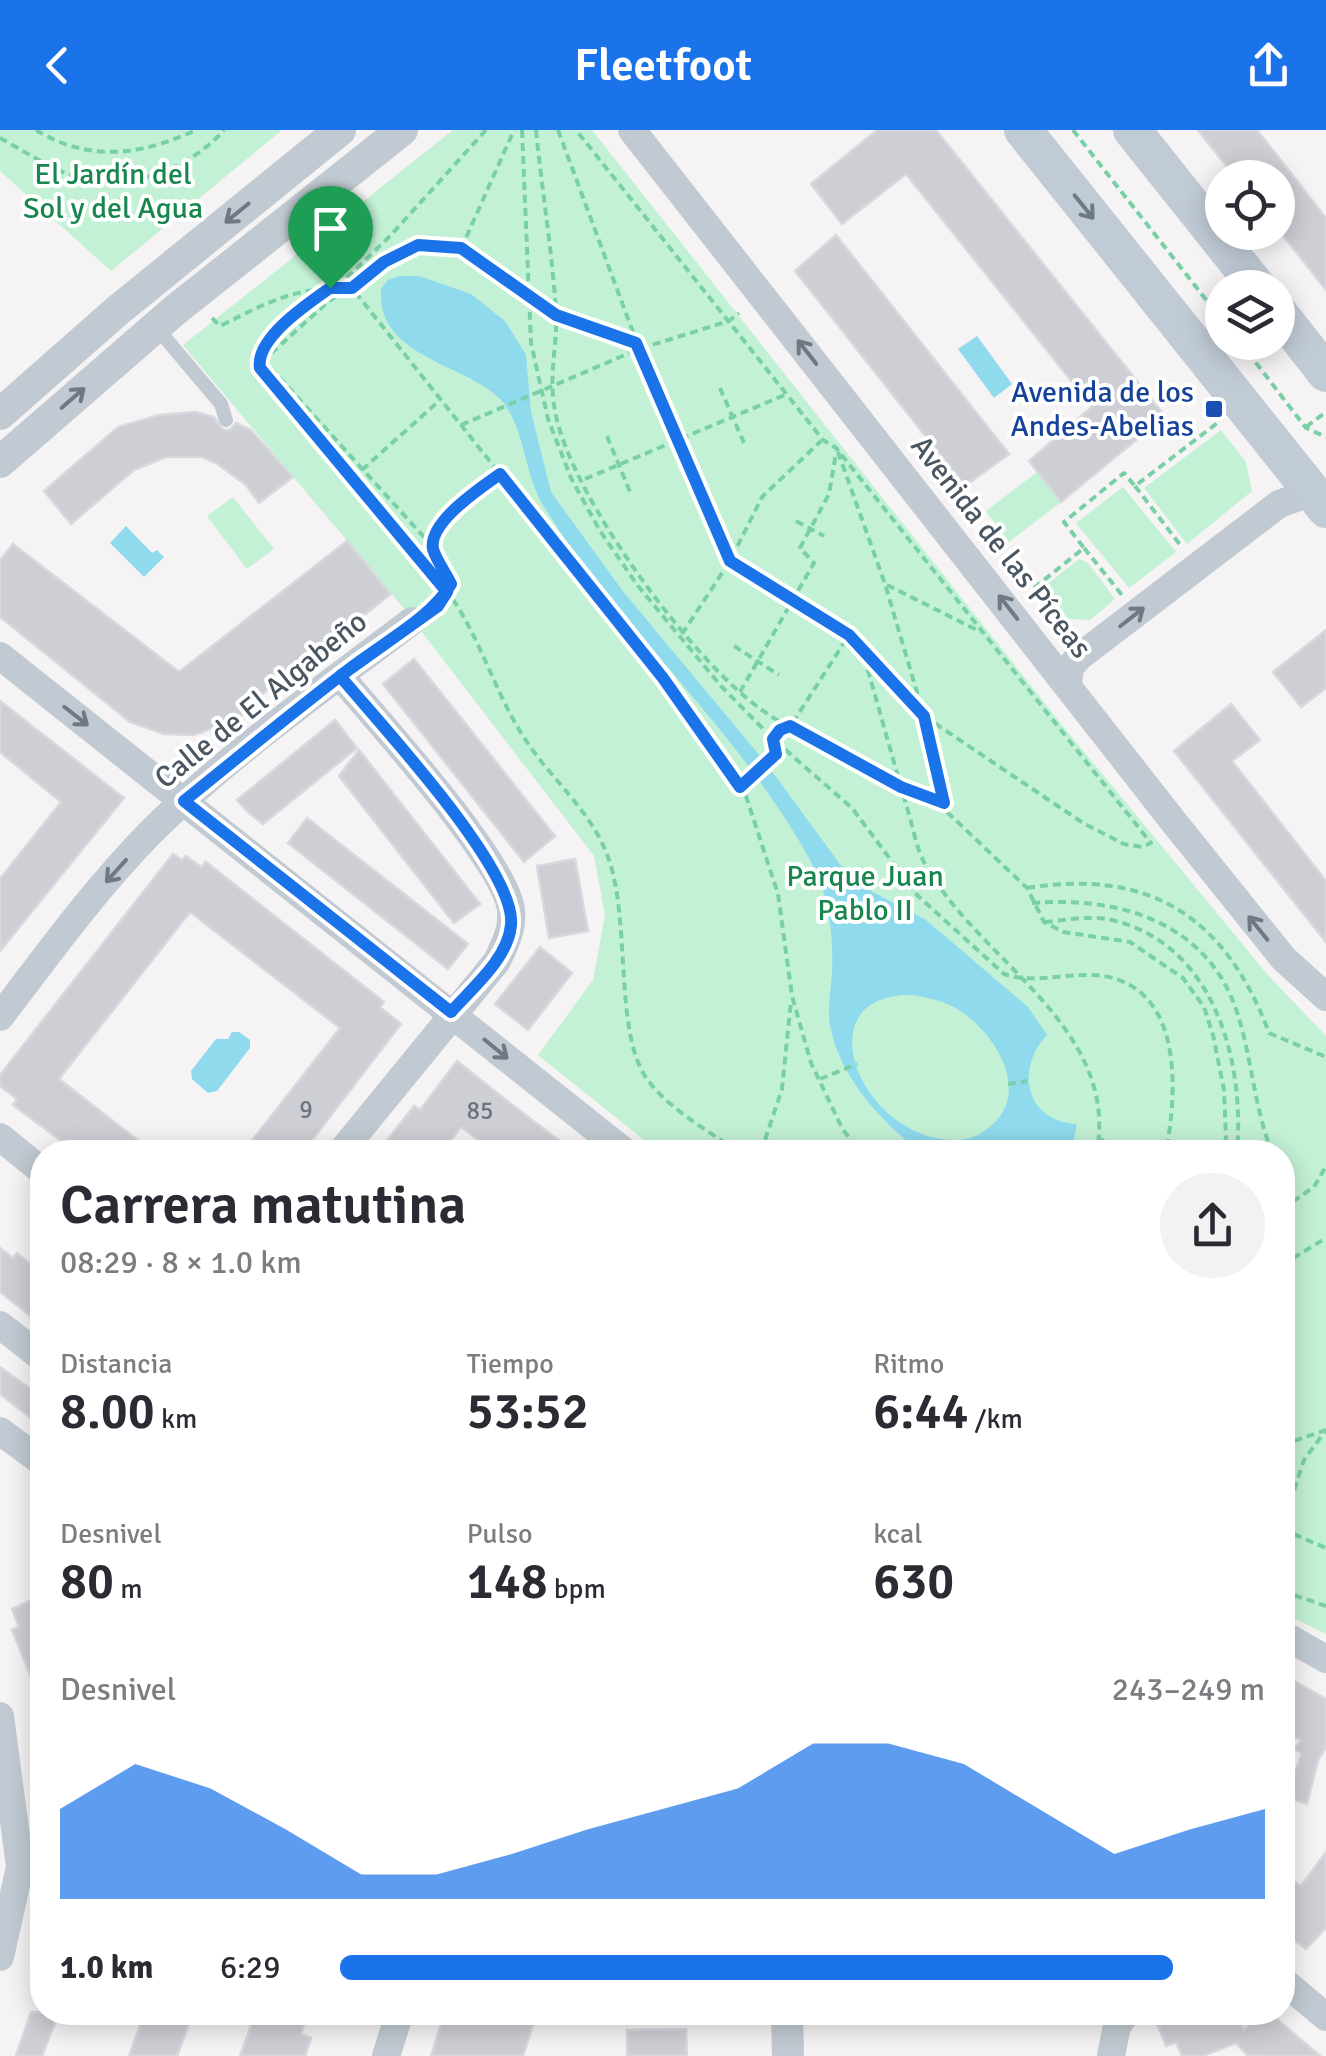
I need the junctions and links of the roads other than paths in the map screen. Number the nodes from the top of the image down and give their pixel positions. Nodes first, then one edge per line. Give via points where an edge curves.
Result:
1 (340, 130) edge
2 (402, 130) edge
3 (632, 130) edge
4 (1023, 130) edge
5 (1132, 130) edge
6 (1244, 270) edge
7 (155, 326) junction
8 (1295, 333) edge
9 (1326, 372) edge
10 (0, 414) edge
11 (226, 420) dead end
12 (0, 462) edge
13 (1322, 501) edge
14 (412, 620) road end
15 (0, 656) edge
16 (340, 676) junction
17 (1068, 684) junction
18 (184, 801) junction
19 (1326, 997) edge
20 (451, 1012) junction
21 (0, 1017) edge
22 (0, 1137) edge
23 (350, 1140) edge
24 (610, 1140) edge
25 (30, 1161) edge
26 (0, 1325) edge
27 (30, 1349) edge
28 (0, 1432) edge
29 (30, 1453) edge
30 (1295, 1641) edge
31 (1326, 1659) edge
32 (0, 1716) edge
33 (0, 1957) edge
34 (1295, 1991) edge
35 (1326, 2017) edge
36 (396, 2025) edge
37 (787, 2025) edge
38 (1118, 2025) edge
39 (386, 2056) edge
40 (788, 2056) edge
41 (1112, 2056) edge

1 -> 10 street
2 - 7 street
17 -> 3 street, Avenida de las Píceas
4 -> 13 main road
5 - 6 main road
7 - 11 lane via 221,404
12 -> 7 street
8 - 9 main road
17 -> 13 street via 1070,667 1080,658 1278,504
14 - 16 street, Calle de El Algabeño
15 -> 18 street
16 - 18 street, Calle de El Algabeño
16 - 20 street via 456,816 511,906 511,930 497,960
19 -> 17 street, Avenida de las Píceas via 1284,959
18 - 20 street
18 -> 21 street, Calle de El Algabeño via 96,893
20 - 23 street
20 -> 24 street
22 - 25 street
26 - 27 street
28 - 29 street
30 - 31 street
32 - 33 street via 20,1867
34 - 35 street
36 - 39 street
37 - 40 street
38 - 41 street

